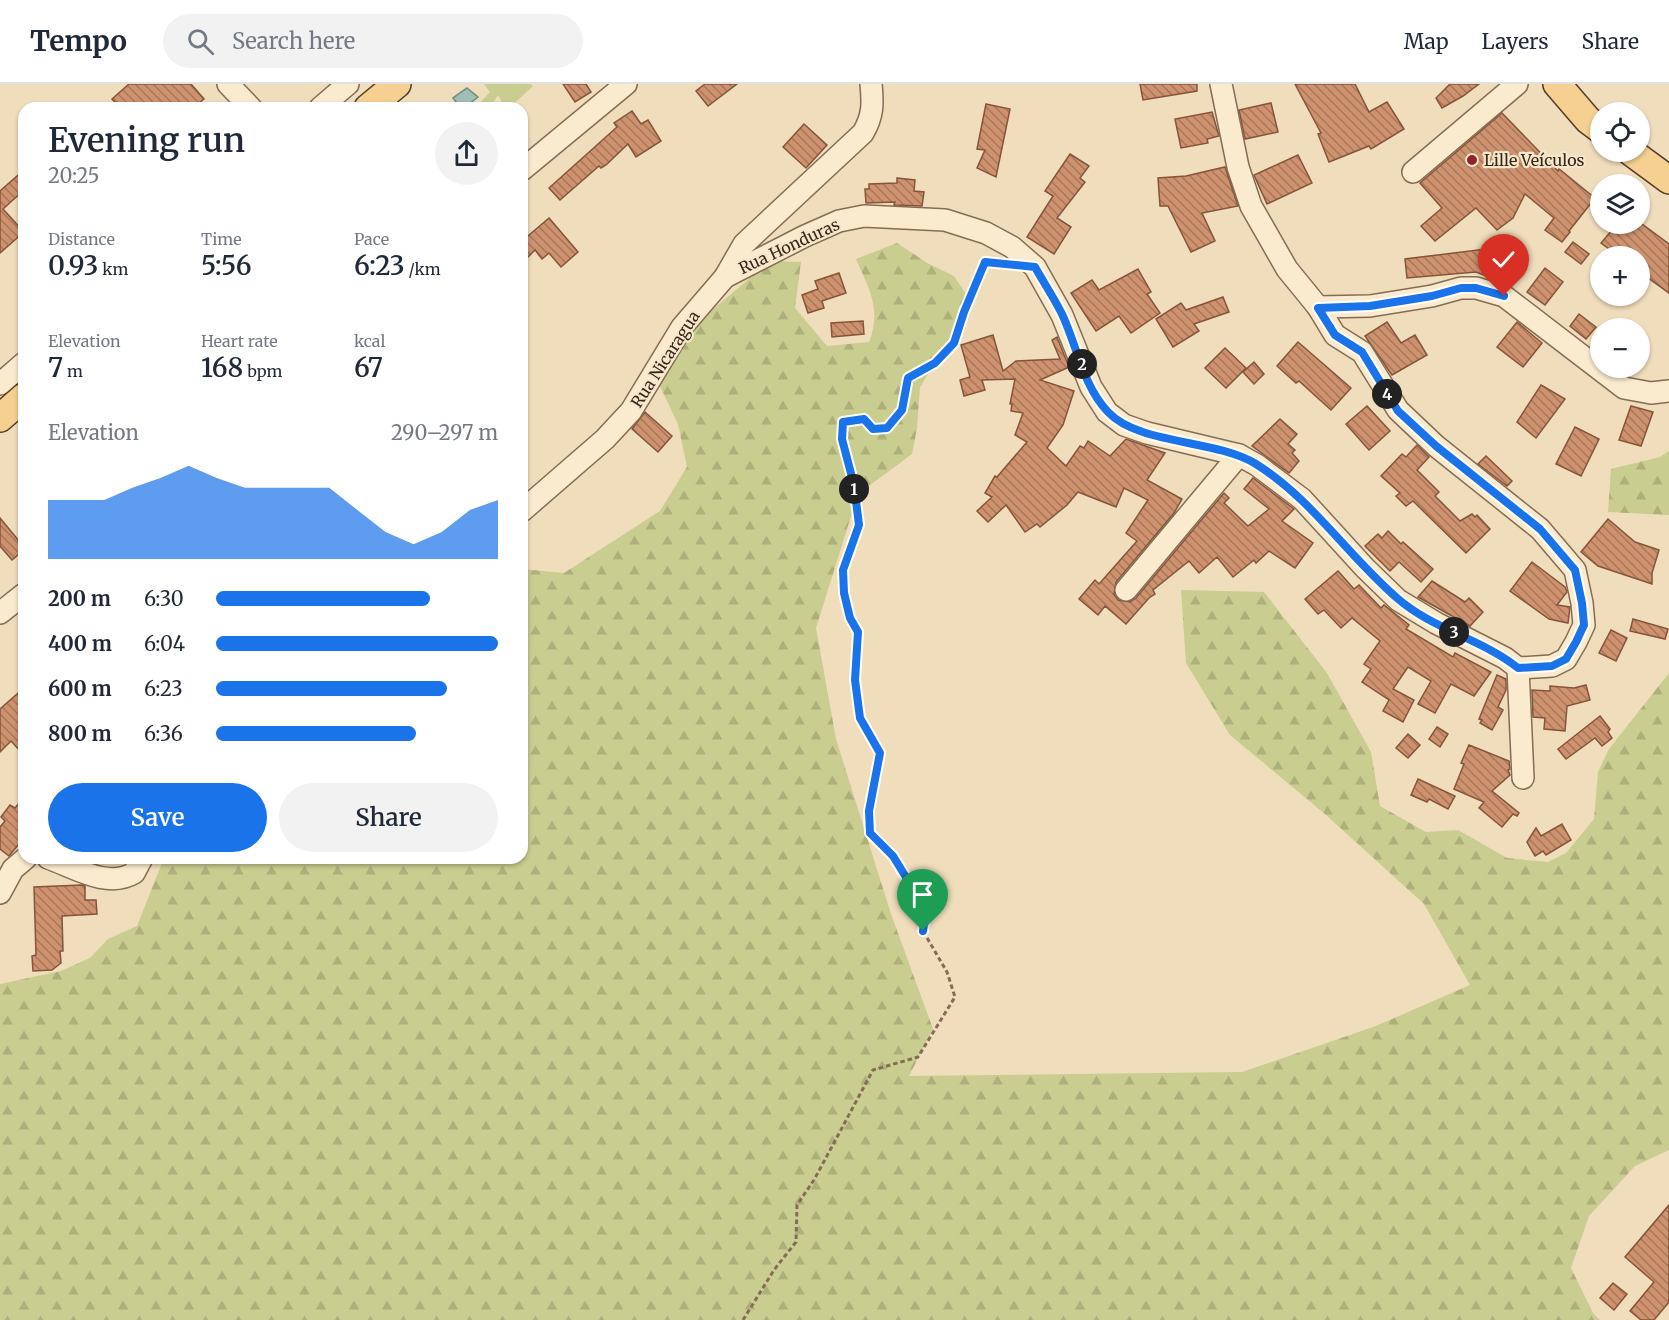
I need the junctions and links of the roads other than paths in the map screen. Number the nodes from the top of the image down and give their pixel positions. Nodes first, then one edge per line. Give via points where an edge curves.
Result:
1 (228, 84) edge
2 (348, 84) edge
3 (397, 84) edge
4 (626, 84) edge
5 (871, 84) edge
6 (1221, 84) edge
7 (1517, 84) edge
8 (1557, 84) edge
9 (244, 102) edge
10 (327, 102) edge
11 (375, 102) edge
12 (1590, 122) edge
13 (1645, 162) edge
14 (528, 165) edge
15 (1413, 172) dead end
16 (1669, 180) edge
17 (725, 277) junction
18 (1318, 308) junction
19 (18, 368) edge
20 (0, 384) edge
21 (1669, 391) edge
22 (18, 402) edge
23 (0, 418) edge
24 (1239, 454) junction
25 (528, 506) edge
26 (1126, 590) dead end
27 (18, 599) edge
28 (0, 613) edge
29 (1518, 668) junction
30 (1523, 778) dead end
31 (19, 864) edge
32 (63, 864) edge
33 (139, 864) edge
34 (0, 893) edge

1 - 9 street
2 - 10 street
3 - 11 main road
4 - 14 street
5 - 17 street, Rua Nicaragua via 874,106 863,133 744,244
6 - 18 street via 1238,167 1251,206 1287,269
7 - 15 street
8 - 12 main road
13 - 16 main road
17 - 24 street, Rua Honduras via 813,232 864,216 945,220 986,233 1012,247 1035,267 1062,315 1091,387 1107,412 1124,425 1147,434
17 - 25 street, Rua Nicaragua via 682,327 631,411 605,440
18 - 21 street via 1370,306 1476,288 1504,296 1624,388 1652,393
18 - 29 street via 1335,335 1362,352 1398,411 1540,529 1575,570 1584,625 1576,642 1566,659 1552,666
19 - 20 street
22 - 23 main road
24 - 26 street
24 - 29 street, Rua Honduras via 1302,499 1398,600
27 - 28 street
29 - 30 street
31 - 34 street
32 - 33 street via 98,878 118,879 134,873

